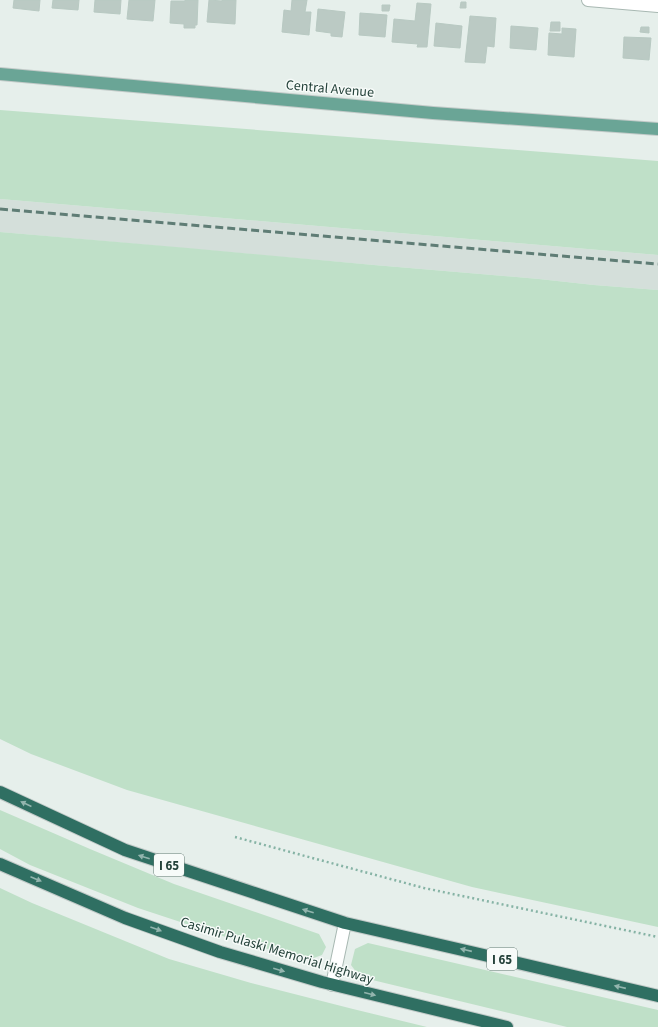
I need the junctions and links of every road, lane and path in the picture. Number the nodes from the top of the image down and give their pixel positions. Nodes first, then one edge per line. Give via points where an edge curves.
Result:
1 (588, 0) edge
2 (624, 2) edge
3 (658, 6) edge
4 (0, 74) edge
5 (658, 129) edge
6 (0, 792) edge
7 (235, 837) dead end
8 (0, 864) edge
9 (345, 923) junction
10 (658, 937) edge
11 (332, 984) junction
12 (658, 996) edge
13 (507, 1027) edge

1 - 2 lane
2 - 3 lane
4 - 5 main road, Central Avenue via 433,113
9 -> 6 highway, I 65 via 125,850
7 - 10 path via 424,888
8 -> 11 highway, Casimir Pulaski Memorial Highway via 125,918 220,952
9 - 11 lane
12 -> 9 highway, I 65
11 -> 13 highway, Casimir Pulaski Memorial Highway

